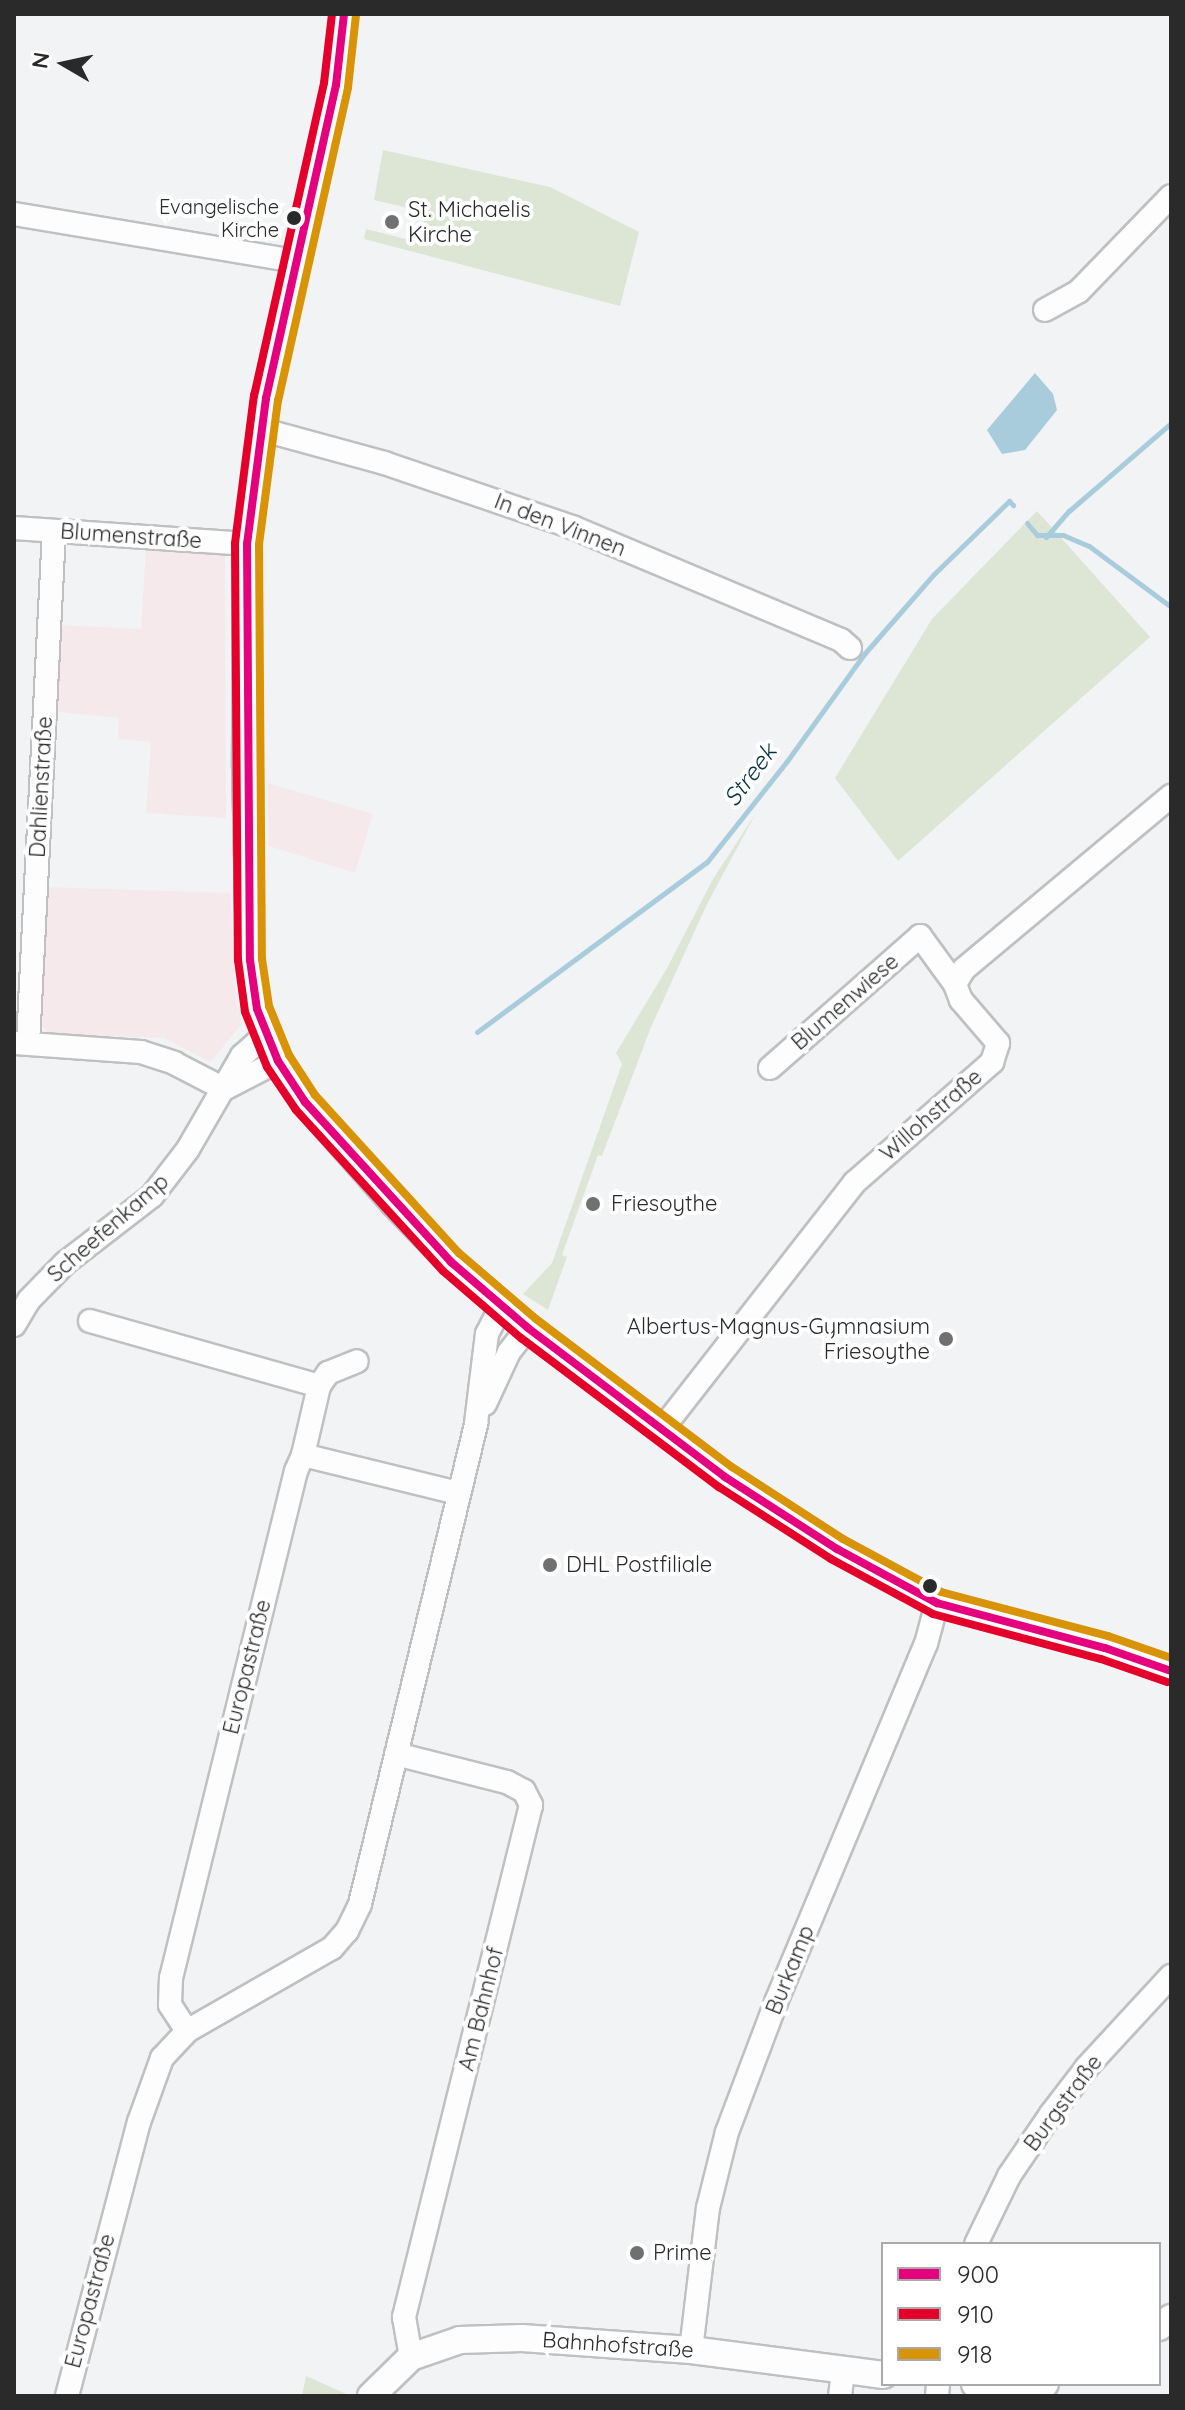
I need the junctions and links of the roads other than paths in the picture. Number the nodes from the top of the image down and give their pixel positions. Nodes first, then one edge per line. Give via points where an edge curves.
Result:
1 (344, 14) edge
2 (1171, 196) edge
3 (14, 214) edge
4 (296, 261) junction
5 (1045, 310) dead end
6 (260, 429) junction
7 (14, 528) edge
8 (54, 531) junction
9 (247, 544) junction
10 (850, 648) dead end
11 (1171, 796) edge
12 (955, 984) junction
13 (265, 1035) junction
14 (21, 1043) edge
15 (278, 1061) junction
16 (770, 1068) dead end
17 (224, 1089) junction
18 (501, 1306) junction
19 (90, 1321) dead end
20 (14, 1325) edge
21 (528, 1328) junction
22 (357, 1361) dead end
23 (319, 1386) junction
24 (476, 1423) junction
25 (662, 1429) junction
26 (303, 1455) junction
27 (458, 1493) junction
28 (937, 1603) junction
29 (1171, 1671) edge
30 (396, 1754) junction
31 (1171, 1976) edge
32 (187, 2031) junction
33 (977, 2242) edge
34 (691, 2350) junction
35 (411, 2357) junction
36 (881, 2375) edge
37 (841, 2383) edge
38 (998, 2386) edge
39 (1033, 2389) edge
40 (67, 2396) edge
41 (371, 2396) edge

1 - 4 street via 336,85
2 - 5 street via 1079,291
3 - 4 street
4 - 6 street
6 - 9 street
6 - 10 street, In den Vinnen via 384,463 572,527
7 - 8 street, Blumenstraße
8 - 9 street, Blumenstraße
8 - 14 street, Dahlienstraße
9 - 13 street via 250,960
11 - 12 street via 964,969
12 - 16 street, Blumenwiese via 920,936
12 - 25 street, Willohstraße via 961,1000 998,1043 992,1062 854,1183
13 - 15 street
13 - 17 street, Scheefenkamp via 242,1056
14 - 17 street via 141,1052
15 - 17 street
15 - 18 street via 305,1102 406,1216
17 - 20 street, Scheefenkamp via 152,1196 65,1263 29,1300
18 - 21 street
18 - 24 street, Europastraße via 487,1334
19 - 23 street
21 - 24 street, Europastraße via 509,1352
21 - 25 street
22 - 23 street via 328,1373
23 - 26 street, Europastraße
24 - 27 street, Europastraße
25 - 28 street via 807,1530
26 - 27 street
26 - 32 street, Europastraße via 171,1978 170,2005
27 - 30 street, Europastraße
28 - 29 street
28 - 34 street, Burkamp via 926,1644 727,2132 708,2208
30 - 32 street, Europastraße via 370,1872 347,1931 314,1961
30 - 35 street, Am Bahnhof via 507,1782 524,1791 531,1805 404,2317
31 - 33 street, Burgstraße via 1051,2114 1009,2176
32 - 40 street, Europastraße via 162,2058 149,2089
34 - 35 street, Bahnhofstraße via 522,2338 460,2340
34 - 37 street, Bahnhofstraße
35 - 41 street, Bahnhofstraße
36 - 37 street, Bahnhofstraße
38 - 39 street

